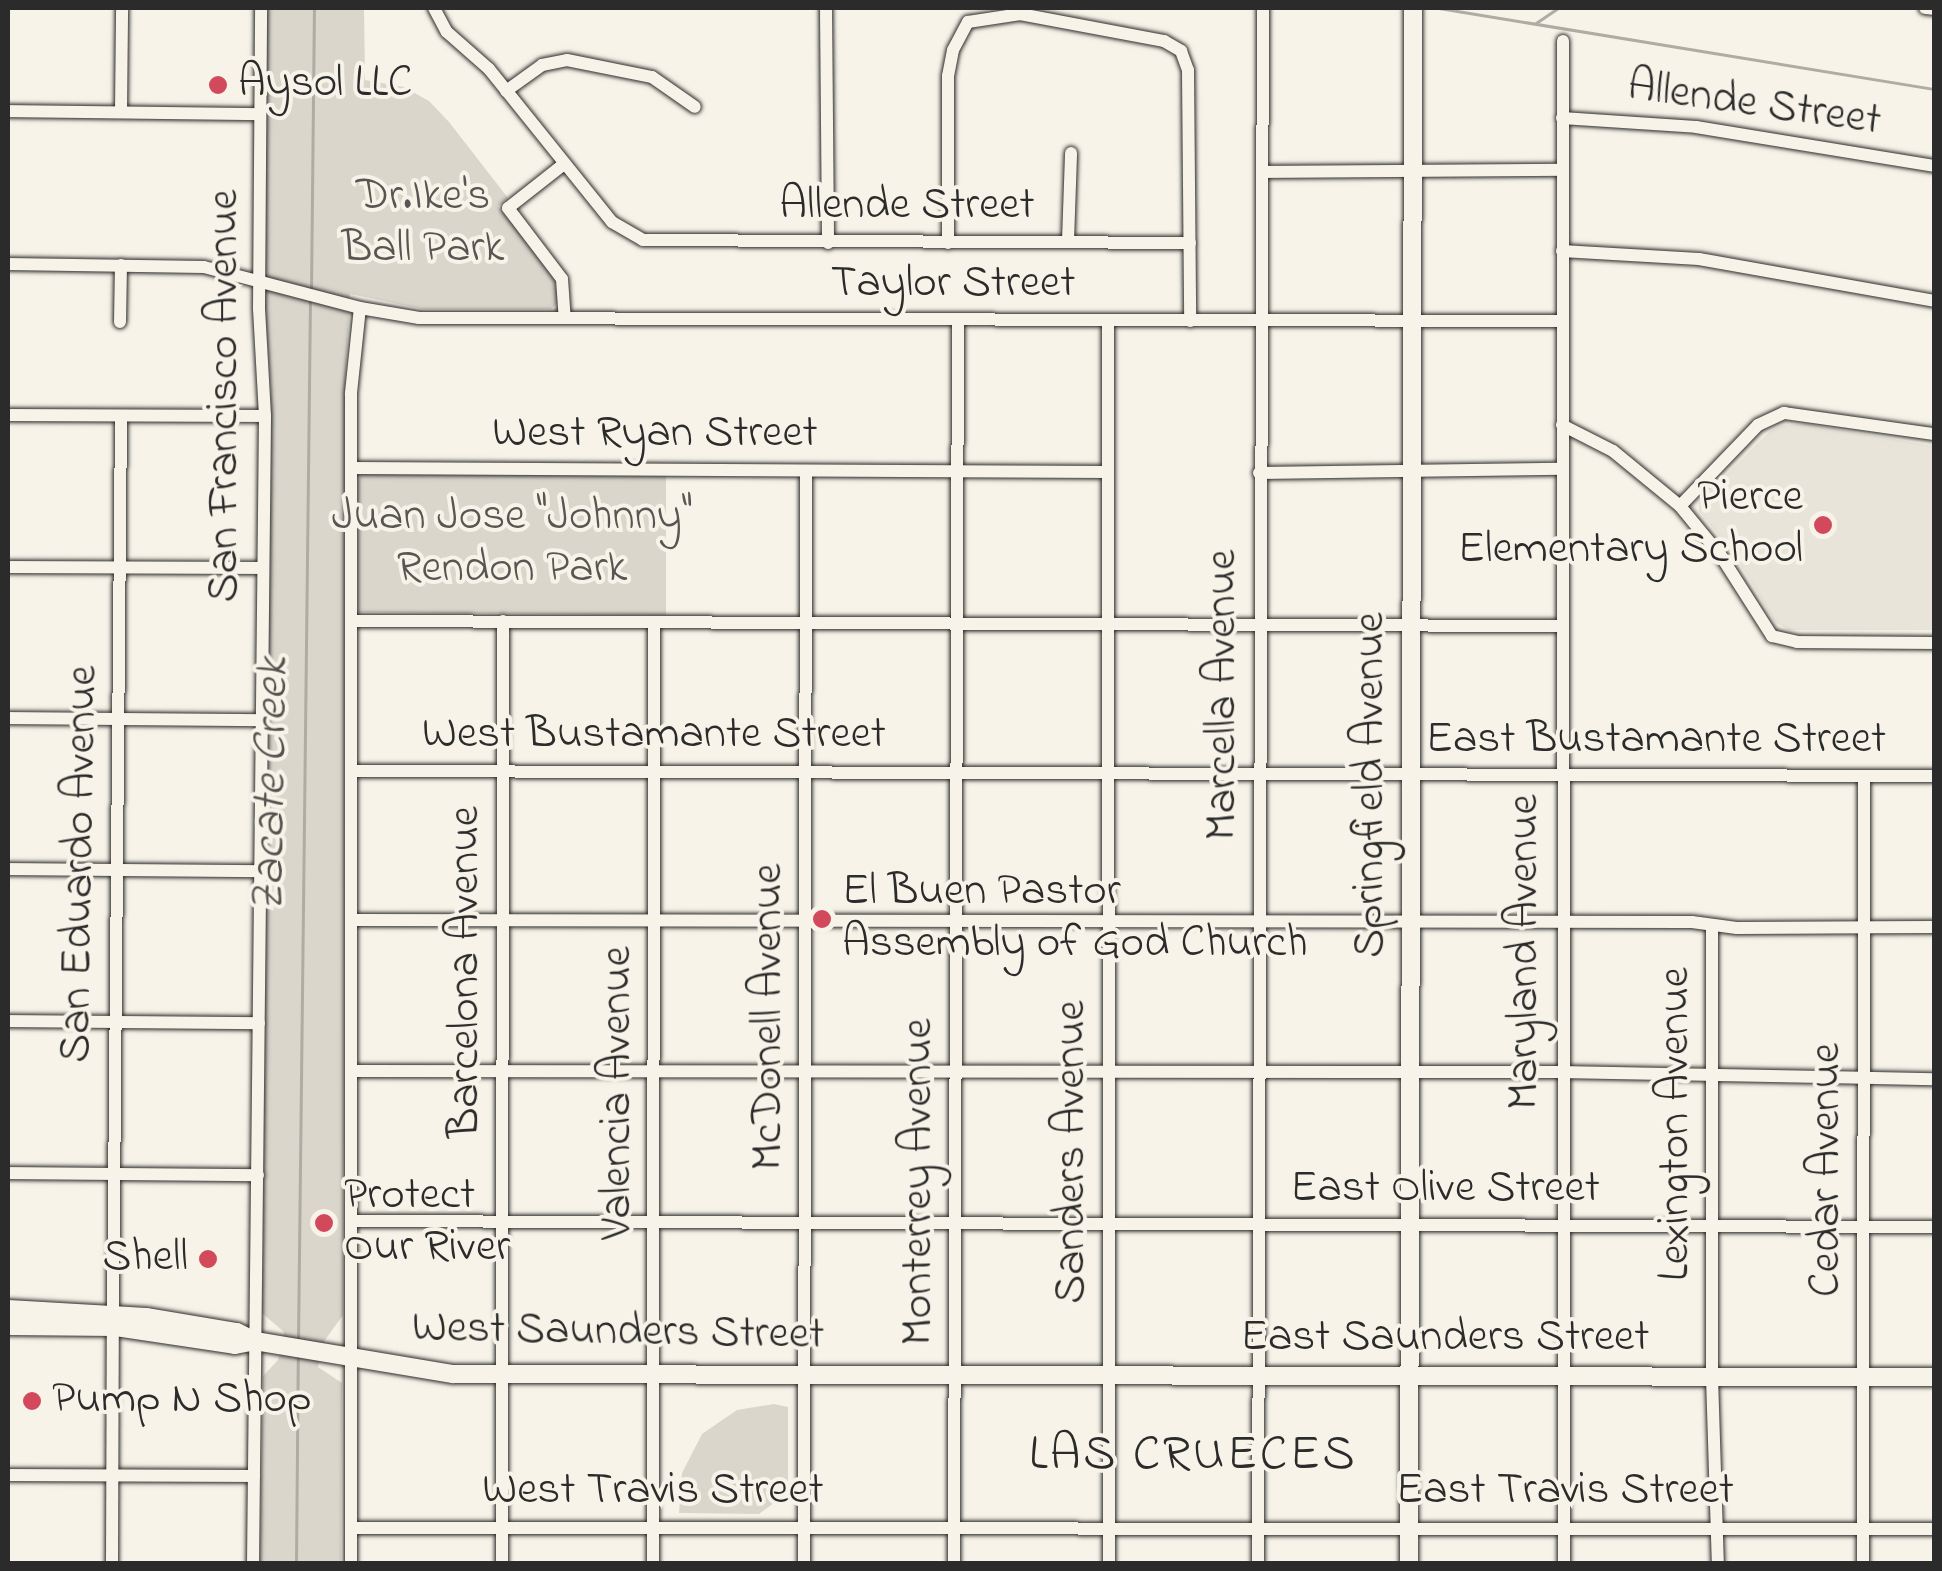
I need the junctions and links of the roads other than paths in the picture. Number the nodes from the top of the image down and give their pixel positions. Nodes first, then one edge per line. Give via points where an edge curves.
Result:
1 (122, 8) edge
2 (261, 8) edge
3 (434, 8) edge
4 (826, 8) edge
5 (1263, 8) edge
6 (1925, 8) edge
7 (1934, 9) edge
8 (1413, 10) edge
9 (1562, 40) dead end
10 (506, 91) junction
11 (695, 107) dead end
12 (8, 111) edge
13 (121, 112) junction
14 (260, 114) junction
15 (1562, 118) junction
16 (1072, 153) dead end
17 (564, 164) junction
18 (1934, 166) edge
19 (1411, 169) junction
20 (1562, 170) junction
21 (1262, 172) junction
22 (1068, 241) junction
23 (828, 243) junction
24 (948, 243) junction
25 (1190, 243) junction
26 (1562, 251) junction
27 (8, 264) edge
28 (121, 265) junction
29 (259, 280) junction
30 (1934, 301) edge
31 (360, 308) junction
32 (565, 318) junction
33 (958, 320) junction
34 (1108, 320) junction
35 (1190, 321) junction
36 (1261, 321) junction
37 (120, 322) dead end
38 (1410, 322) junction
39 (1562, 322) junction
40 (8, 415) edge
41 (121, 416) junction
42 (264, 416) junction
43 (1562, 425) junction
44 (1934, 434) edge
45 (352, 468) junction
46 (806, 470) junction
47 (1562, 470) junction
48 (958, 472) junction
49 (1108, 472) junction
50 (1259, 472) junction
51 (1410, 473) junction
52 (1680, 506) junction
53 (8, 566) edge
54 (120, 568) junction
55 (263, 568) junction
56 (352, 621) junction
57 (503, 622) junction
58 (654, 622) junction
59 (806, 622) junction
60 (957, 623) junction
61 (1108, 623) junction
62 (1259, 624) junction
63 (1410, 624) junction
64 (1562, 626) junction
65 (1934, 643) edge
66 (8, 718) edge
67 (118, 719) junction
68 (262, 720) junction
69 (352, 771) junction
70 (503, 771) junction
71 (654, 771) junction
72 (805, 772) junction
73 (956, 772) junction
74 (1108, 773) junction
75 (1259, 774) junction
76 (1410, 775) junction
77 (1562, 776) junction
78 (1864, 776) junction
79 (1934, 776) edge
80 (8, 870) edge
81 (116, 870) junction
82 (261, 872) junction
83 (352, 920) junction
84 (502, 920) junction
85 (654, 921) junction
86 (805, 922) junction
87 (956, 922) junction
88 (1107, 922) junction
89 (1258, 922) junction
90 (1410, 922) junction
91 (1561, 922) junction
92 (1712, 924) junction
93 (1863, 927) junction
94 (1934, 927) edge
95 (8, 1021) edge
96 (115, 1022) junction
97 (260, 1023) junction
98 (351, 1071) junction
99 (502, 1071) junction
100 (1410, 1071) junction
101 (654, 1072) junction
102 (805, 1072) junction
103 (956, 1072) junction
104 (1107, 1072) junction
105 (1259, 1072) junction
106 (1560, 1072) junction
107 (1712, 1073) junction
108 (1863, 1079) junction
109 (1934, 1079) edge
110 (8, 1172) edge
111 (114, 1174) junction
112 (258, 1175) junction
113 (351, 1221) junction
114 (502, 1222) junction
115 (653, 1222) junction
116 (804, 1222) junction
117 (956, 1223) junction
118 (1107, 1224) junction
119 (1258, 1224) junction
120 (1410, 1224) junction
121 (1561, 1225) junction
122 (1712, 1226) junction
123 (1863, 1227) junction
124 (1934, 1227) edge
125 (8, 1309) edge
126 (113, 1320) junction
127 (8, 1326) edge
128 (255, 1341) junction
129 (353, 1359) junction
130 (502, 1375) junction
131 (655, 1376) junction
132 (806, 1376) junction
133 (955, 1376) junction
134 (1110, 1376) junction
135 (1260, 1376) junction
136 (1410, 1376) junction
137 (1560, 1377) junction
138 (1712, 1377) junction
139 (1863, 1377) junction
140 (1934, 1377) edge
141 (8, 1475) edge
142 (112, 1476) junction
143 (254, 1476) junction
144 (1409, 1526) junction
145 (653, 1527) junction
146 (804, 1527) junction
147 (954, 1527) junction
148 (352, 1528) junction
149 (502, 1528) junction
150 (1109, 1528) junction
151 (1259, 1528) junction
152 (1564, 1528) junction
153 (1718, 1528) junction
154 (1863, 1528) junction
155 (1934, 1529) edge
156 (112, 1564) edge
157 (253, 1564) edge
158 (351, 1564) edge
159 (502, 1564) edge
160 (653, 1564) edge
161 (804, 1564) edge
162 (954, 1564) edge
163 (1109, 1564) edge
164 (1258, 1564) edge
165 (1409, 1564) edge
166 (1564, 1564) edge
167 (1718, 1564) edge
168 (1863, 1564) edge

1 - 13 street
2 - 14 street, San Francisco Avenue
3 - 10 street via 447,32
4 - 23 street
5 - 21 street, Marcella Avenue
6 - 7 street
8 - 19 main road, Springfield Avenue
9 - 15 street, Maryland Avenue
10 - 11 street via 542,65 567,60 652,78
10 - 17 street
12 - 13 street
13 - 14 street
14 - 29 street, San Francisco Avenue
15 - 18 street, Allende Street via 1678,124
15 - 20 street, Maryland Avenue
16 - 22 street
17 - 23 street, Allende Street via 626,234 658,243
17 - 32 street via 508,208 562,279
19 - 20 street
19 - 21 street
19 - 38 main road, Springfield Avenue
20 - 26 street, Maryland Avenue
21 - 36 street, Marcella Avenue
22 - 24 street, Allende Street
22 - 25 street, Allende Street
23 - 24 street, Allende Street
24 - 25 street via 953,50 968,22 1020,14 1146,35 1181,50 1189,94
25 - 35 street
26 - 30 street via 1699,259
26 - 39 street, Maryland Avenue
27 - 28 street, Taylor Street
28 - 29 street, Taylor Street via 204,267
28 - 37 street
29 - 31 street, Taylor Street
29 - 42 street, San Francisco Avenue
31 - 32 street, Taylor Street via 419,318
31 - 45 street
32 - 33 street, Taylor Street
33 - 34 street, Taylor Street
33 - 48 street, Monterrey Avenue
34 - 35 street, Taylor Street
34 - 49 street, Sanders Avenue
35 - 36 street, Taylor Street
36 - 38 street, Taylor Street
36 - 50 street, Marcella Avenue
38 - 39 street, Taylor Street
38 - 51 main road, Springfield Avenue
39 - 43 street, Maryland Avenue
40 - 41 street
41 - 42 street
41 - 54 street, San Eduardo Avenue
42 - 55 street, San Francisco Avenue
43 - 47 street, Maryland Avenue
43 - 52 street via 1613,450
44 - 52 street via 1784,413 1758,425
45 - 46 street, West Ryan Street
45 - 56 street
46 - 48 street, West Ryan Street
46 - 59 street, McDonell Avenue
47 - 51 street
47 - 64 street, Maryland Avenue
48 - 49 street, West Ryan Street
48 - 60 street, Monterrey Avenue
49 - 61 street, Sanders Avenue
50 - 51 street
50 - 62 street, Marcella Avenue
51 - 63 main road, Springfield Avenue
52 - 65 street via 1722,556 1772,636
53 - 54 street
54 - 55 street
54 - 67 street, San Eduardo Avenue
55 - 68 street, San Francisco Avenue
56 - 57 street
56 - 69 street
57 - 58 street
57 - 70 street, Barcelona Avenue
58 - 59 street
58 - 71 street, Valencia Avenue
59 - 60 street
59 - 72 street, McDonell Avenue
60 - 61 street
60 - 73 street, Monterrey Avenue
61 - 62 street
61 - 74 street, Sanders Avenue
62 - 63 street
62 - 75 street, Marcella Avenue
63 - 64 street
63 - 76 main road, Springfield Avenue
64 - 77 street, Maryland Avenue
66 - 67 street
67 - 68 street
67 - 81 street, San Eduardo Avenue
68 - 82 street, San Francisco Avenue
69 - 70 street, West Bustamante Street
69 - 83 street
70 - 71 street, West Bustamante Street
70 - 84 street, Barcelona Avenue
71 - 72 street, West Bustamante Street
71 - 85 street, Valencia Avenue
72 - 73 street, West Bustamante Street
72 - 86 street, McDonell Avenue
73 - 74 street, East Bustamante Street
73 - 87 street, Monterrey Avenue
74 - 75 street, East Bustamante Street
74 - 88 street, Sanders Avenue
75 - 76 street, East Bustamante Street
75 - 89 street, Marcella Avenue
76 - 77 street, East Bustamante Street
76 - 90 main road, Springfield Avenue
77 - 78 street, East Bustamante Street
77 - 91 street, Maryland Avenue
78 - 79 street, East Bustamante Street
78 - 93 street, Cedar Avenue
80 - 81 street
81 - 82 street
81 - 96 street, San Eduardo Avenue
82 - 97 street, San Francisco Avenue
83 - 84 street
83 - 98 street
84 - 85 street
84 - 99 street, Barcelona Avenue
85 - 86 street
85 - 101 street, Valencia Avenue
86 - 87 street
86 - 102 street, McDonell Avenue
87 - 88 street
87 - 103 street, Monterrey Avenue
88 - 89 street
88 - 104 street, Sanders Avenue
89 - 90 street
89 - 105 street, Marcella Avenue
90 - 91 street
90 - 100 main road, Springfield Avenue
91 - 92 street
91 - 106 street, Maryland Avenue
92 - 93 street
92 - 107 street, Lexington Avenue
93 - 94 street
93 - 108 street, Cedar Avenue
95 - 96 street
96 - 97 street
96 - 111 street, San Eduardo Avenue
97 - 112 street, San Francisco Avenue
98 - 99 street
98 - 113 street
99 - 101 street
99 - 114 street, Barcelona Avenue
100 - 105 street
100 - 106 street
100 - 120 main road, Springfield Avenue
101 - 102 street
101 - 115 street, Valencia Avenue
102 - 103 street
102 - 116 street, McDonell Avenue
103 - 104 street
103 - 117 street, Monterrey Avenue
104 - 105 street
104 - 118 street, Sanders Avenue
105 - 119 street, Marcella Avenue
106 - 107 street
106 - 121 street, Maryland Avenue
107 - 108 street
107 - 122 street, Lexington Avenue
108 - 109 street
108 - 123 street, Cedar Avenue
110 - 111 street
111 - 112 street
111 - 126 street, San Eduardo Avenue
112 - 128 street, San Francisco Avenue
113 - 114 street, East Olive Street
113 - 129 street
114 - 115 street, East Olive Street
114 - 130 street, Barcelona Avenue
115 - 116 street, East Olive Street
115 - 131 street, Valencia Avenue
116 - 117 street, East Olive Street
116 - 132 street, McDonell Avenue
117 - 118 street, East Olive Street
117 - 133 street, Monterrey Avenue
118 - 119 street, East Olive Street
118 - 134 street, Sanders Avenue
119 - 120 street, East Olive Street
119 - 135 street, Marcella Avenue
120 - 121 street, East Olive Street
120 - 136 main road, Springfield Avenue
121 - 122 street, East Olive Street
121 - 137 street, Maryland Avenue
122 - 123 street, East Olive Street
122 - 138 street, Lexington Avenue
123 - 124 street, East Olive Street
123 - 139 street, Cedar Avenue
125 - 126 main road
126 - 127 main road
126 - 128 main road, West Saunders Street via 236,1345
126 - 142 street, San Eduardo Avenue
128 - 129 main road, West Saunders Street
128 - 143 street, San Francisco Avenue
129 - 130 main road, West Saunders Street
129 - 148 street
130 - 131 main road, West Saunders Street
130 - 149 street, Barcelona Avenue
131 - 132 main road, West Saunders Street
131 - 145 street, Valencia Avenue
132 - 133 main road, West Saunders Street
132 - 146 street, McDonell Avenue
133 - 134 main road, East Saunders Street
133 - 147 street, Monterrey Avenue
134 - 135 main road, East Saunders Street
134 - 150 street, Sanders Avenue
135 - 136 main road, East Saunders Street
135 - 151 street, Marcella Avenue
136 - 137 main road, East Saunders Street
136 - 144 main road, Springfield Avenue
137 - 138 main road, East Saunders Street
137 - 152 street, Maryland Avenue
138 - 139 main road, East Saunders Street
138 - 153 street, Lexington Avenue
139 - 140 main road, East Saunders Street
139 - 154 street, Cedar Avenue
141 - 142 street
142 - 143 street
142 - 156 street, San Eduardo Avenue
143 - 157 street, San Francisco Avenue
144 - 151 street, East Travis Street
144 - 152 street, East Travis Street
144 - 165 main road, Springfield Avenue
145 - 146 street, West Travis Street
145 - 149 street, West Travis Street
145 - 160 street, Valencia Avenue
146 - 147 street, West Travis Street
146 - 161 street, McDonell Avenue
147 - 150 street, East Travis Street
147 - 162 street, Monterrey Avenue
148 - 149 street, West Travis Street
148 - 158 street
149 - 159 street, Barcelona Avenue
150 - 151 street, East Travis Street
150 - 163 street, Sanders Avenue
151 - 164 street, Marcella Avenue
152 - 153 street, East Travis Street
152 - 166 street, Maryland Avenue
153 - 154 street, East Travis Street
153 - 167 street, Lexington Avenue
154 - 155 street, East Travis Street
154 - 168 street, Cedar Avenue

